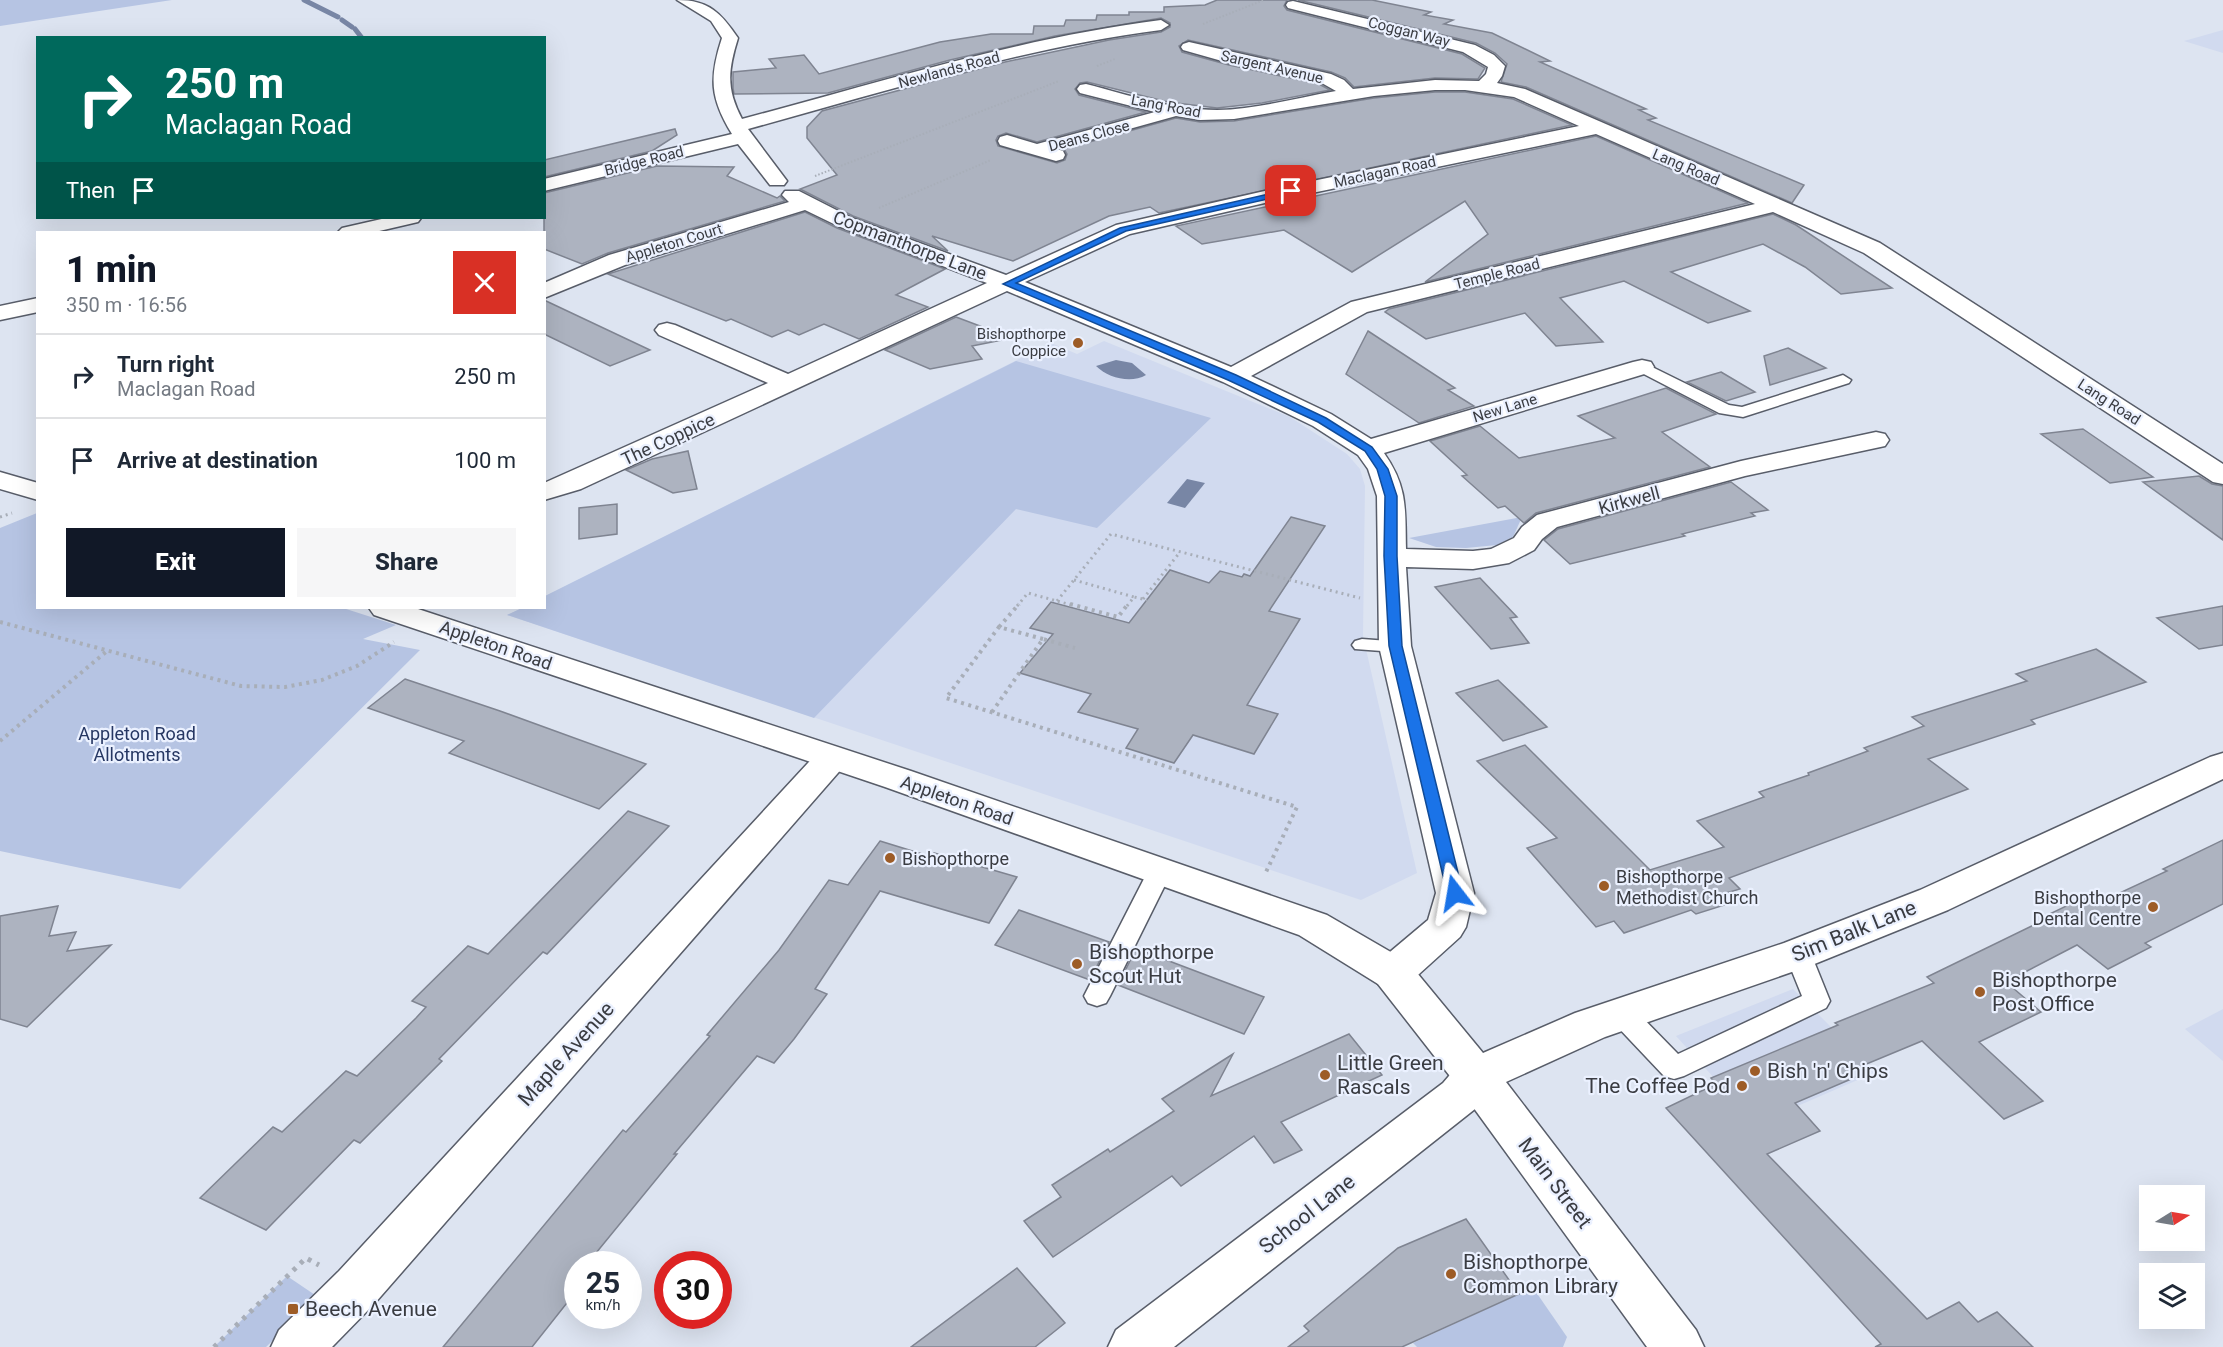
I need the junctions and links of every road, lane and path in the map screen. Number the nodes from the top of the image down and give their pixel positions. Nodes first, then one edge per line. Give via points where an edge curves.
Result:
1 (684, 0) edge
2 (1264, 0) edge
3 (1293, 5) dead end
4 (1161, 25) dead end
5 (1198, 26) dead end
6 (1189, 47) dead end
7 (1117, 58) dead end
8 (1095, 67) dead end
9 (1061, 81) dead end
10 (1485, 85) junction
11 (1086, 88) dead end
12 (1350, 95) junction
13 (1174, 111) junction
14 (1597, 128) junction
15 (741, 131) junction
16 (1032, 148) joint
17 (812, 177) dead end
18 (777, 181) dead end
19 (546, 184) edge
20 (799, 199) joint
21 (1776, 206) junction
22 (407, 219) edge
23 (845, 222) junction
24 (353, 231) edge
25 (1008, 284) junction
26 (546, 290) edge
27 (36, 305) edge
28 (0, 313) edge
29 (667, 330) dead end
30 (1642, 367) joint
31 (1232, 377) junction
32 (1844, 380) dead end
33 (789, 383) junction
34 (1876, 440) dead end
35 (1368, 449) junction
36 (2223, 476) edge
37 (0, 480) edge
38 (36, 491) edge
39 (546, 496) edge
40 (1180, 552) junction
41 (1391, 556) junction
42 (1074, 580) junction
43 (1134, 597) junction
44 (1057, 601) junction
45 (1393, 607) junction
46 (388, 609) edge
47 (424, 620) junction
48 (0, 622) edge
49 (999, 627) junction
50 (1043, 639) junction
51 (1075, 648) dead end
52 (108, 651) junction
53 (992, 712) junction
54 (0, 741) edge
55 (832, 758) junction
56 (2218, 773) edge
57 (1268, 869) dead end
58 (1160, 871) junction
59 (1798, 954) junction
60 (1393, 973) junction
61 (1097, 996) dead end
62 (1622, 1014) junction
63 (1476, 1076) junction
64 (357, 1287) junction
65 (214, 1347) edge
66 (297, 1347) edge
67 (1134, 1347) edge
68 (1678, 1347) edge

1 - 15 street via 717,18 730,38 721,69 722,94
2 - 5 path
3 - 10 street, Coggan Way via 1363,17 1455,43 1497,66
4 - 15 street, Newlands Road via 1031,47
6 - 12 street, Sargent Avenue via 1324,78
7 - 8 path
9 - 17 path
10 - 12 street, Lang Road via 1439,85
10 - 14 street, Lang Road via 1519,93
11 - 13 street, Lang Road
12 - 13 street, Lang Road via 1240,113
13 - 16 street, Deans Close
14 - 21 street, Lang Road
14 - 25 street, Maclagan Road via 1123,229
15 - 18 street
15 - 19 street, Bridge Road
16 - 23 path
20 - 23 street, Copmanthorpe Lane
20 - 26 street, Appleton Court via 617,260
21 - 31 street, Temple Road via 1359,308
21 - 36 street, Lang Road via 1892,260
22 - 24 street
23 - 25 street, Copmanthorpe Lane
25 - 31 street, Copmanthorpe Lane
25 - 33 street, The Coppice
27 - 28 street
29 - 33 street
30 - 32 lane via 1725,410 1743,412
30 - 35 street, New Lane
31 - 35 street, Copmanthorpe Lane via 1322,420
33 - 39 street, The Coppice
34 - 41 street, Kirkwell via 1741,469 1547,521 1524,544 1498,557 1473,560
35 - 41 street, Copmanthorpe Lane via 1382,469 1391,496
37 - 38 street
40 - 42 path via 1111,534
40 - 43 path via 1145,599
40 - 45 path
41 - 45 street, Copmanthorpe Lane
42 - 43 path
42 - 44 path
43 - 44 path via 1118,617
44 - 49 path via 1028,593
45 - 60 street, Copmanthorpe Lane via 1379,646 1455,893 1446,927
46 - 47 street, Appleton Road
47 - 52 path via 344,674 305,686 242,686
47 - 55 street, Appleton Road
48 - 52 path
49 - 50 path
49 - 53 path via 946,698
50 - 51 path
50 - 53 path
52 - 54 path
53 - 57 path via 1297,807
55 - 58 street, Appleton Road
55 - 64 street, Maple Avenue
56 - 59 street, Sim Balk Lane via 1934,900
58 - 60 street, Appleton Road via 1313,925
58 - 61 lane
59 - 62 street, Sim Balk Lane
59 - 62 lane via 1817,1001 1674,1068
60 - 63 street, Appleton Road
62 - 63 street, Sim Balk Lane
63 - 67 street, School Lane via 1459,1096
63 - 68 street, Main Street
64 - 65 path via 306,1258
64 - 66 street, Maple Avenue

